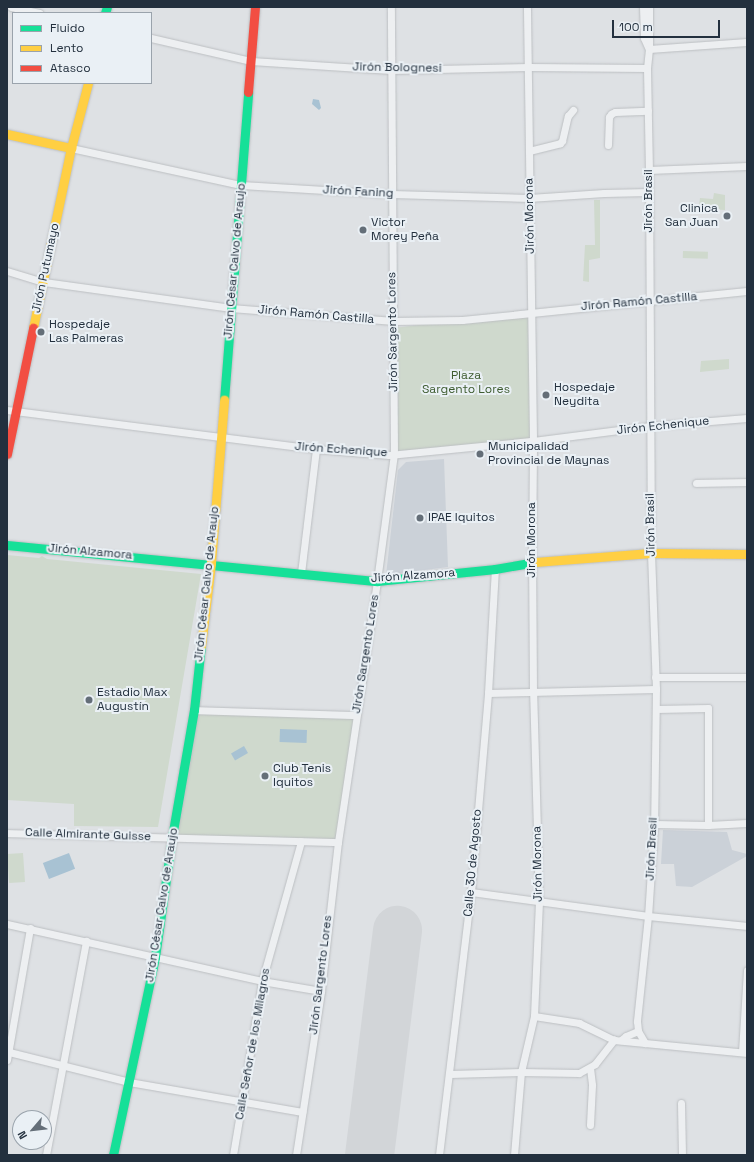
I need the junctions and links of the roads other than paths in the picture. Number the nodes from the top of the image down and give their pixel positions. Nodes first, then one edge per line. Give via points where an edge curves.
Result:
1 (11, 7) edge
2 (255, 7) edge
3 (390, 7) edge
4 (527, 7) edge
5 (643, 7) edge
6 (649, 7) edge
7 (34, 12) edge
8 (152, 38) edge
9 (747, 42) edge
10 (649, 49) junction
11 (251, 61) junction
12 (528, 67) junction
13 (647, 68) junction
14 (391, 70) junction
15 (88, 84) edge
16 (573, 110) dead end
17 (648, 111) junction
18 (7, 134) edge
19 (608, 145) dead end
20 (71, 148) junction
21 (529, 151) junction
22 (747, 166) edge
23 (649, 170) junction
24 (241, 185) junction
25 (649, 192) junction
26 (392, 194) junction
27 (529, 198) junction
28 (7, 271) edge
29 (44, 282) junction
30 (747, 291) edge
31 (649, 302) junction
32 (231, 308) junction
33 (531, 312) junction
34 (393, 322) junction
35 (11, 411) edge
36 (747, 418) edge
37 (650, 426) junction
38 (221, 436) junction
39 (533, 441) junction
40 (316, 450) junction
41 (7, 454) edge
42 (394, 454) junction
43 (747, 482) edge
44 (696, 483) dead end
45 (7, 545) edge
46 (651, 553) junction
47 (747, 554) edge
48 (532, 562) junction
49 (211, 563) junction
50 (495, 569) junction
51 (301, 573) junction
52 (377, 581) junction
53 (655, 676) junction
54 (747, 677) edge
55 (656, 689) junction
56 (533, 692) junction
57 (488, 693) junction
58 (656, 709) junction
59 (194, 710) junction
60 (356, 715) junction
61 (747, 822) edge
62 (654, 824) junction
63 (708, 825) junction
64 (7, 833) edge
65 (172, 837) junction
66 (301, 841) junction
67 (338, 842) junction
68 (471, 892) junction
69 (539, 902) junction
70 (648, 916) junction
71 (7, 924) edge
72 (747, 926) edge
73 (30, 928) junction
74 (86, 941) junction
75 (155, 957) junction
76 (747, 970) edge
77 (262, 981) junction
78 (321, 991) junction
79 (534, 1016) junction
80 (638, 1031) junction
81 (9, 1036) edge
82 (617, 1040) junction
83 (645, 1043) junction
84 (9, 1052) junction
85 (745, 1052) edge
86 (7, 1060) edge
87 (63, 1065) junction
88 (590, 1068) junction
89 (521, 1072) junction
90 (450, 1074) junction
91 (129, 1082) junction
92 (242, 1103) junction
93 (681, 1103) dead end
94 (302, 1112) junction
95 (590, 1125) dead end
96 (46, 1155) edge
97 (113, 1155) edge
98 (233, 1155) edge
99 (296, 1155) edge
100 (439, 1155) edge
101 (514, 1155) edge
102 (682, 1155) edge

1 - 7 street
2 - 11 street, Jirón César Calvo de Araujo
3 - 14 street, Jirón Sargento Lores
4 - 12 street, Jirón Morona
5 - 10 street, Jirón Brasil via 644,38
6 - 10 street
8 - 11 street, Jirón Bolognesi
9 - 10 street
10 - 13 street, Jirón Brasil
11 - 14 street, Jirón Bolognesi
11 - 24 street, Jirón César Calvo de Araujo
12 - 13 street, Jirón Bolognesi
12 - 14 street, Jirón Bolognesi
12 - 21 street, Jirón Morona
13 - 17 street, Jirón Brasil
14 - 26 street, Jirón Sargento Lores
15 - 20 street, Jirón Putumayo
16 - 21 street via 568,116 560,144
17 - 19 street via 611,114
17 - 23 street, Jirón Brasil
18 - 20 street
20 - 24 street, Jirón Faning
20 - 29 street, Jirón Putumayo
21 - 27 street, Jirón Morona
22 - 23 street
23 - 25 street, Jirón Brasil
24 - 26 street, Jirón Faning
24 - 32 street, Jirón César Calvo de Araujo
25 - 27 street, Jirón Faning via 604,192
25 - 31 street, Jirón Brasil
26 - 27 street, Jirón Faning
26 - 34 street, Jirón Sargento Lores
27 - 33 street, Jirón Morona
28 - 29 street, Jirón Ramón Castilla
29 - 32 street, Jirón Ramón Castilla
29 - 35 street, Jirón Putumayo
30 - 31 street, Jirón Ramón Castilla
31 - 33 street, Jirón Ramón Castilla
31 - 37 street, Jirón Brasil
32 - 34 street, Jirón Ramón Castilla
32 - 38 street, Jirón César Calvo de Araujo
33 - 34 street, Jirón Ramón Castilla via 462,320
33 - 39 street, Jirón Morona
34 - 42 street, Jirón Sargento Lores
35 - 38 street, Jirón Echenique
35 - 41 street, Jirón Putumayo
36 - 37 street, Jirón Echenique
37 - 39 street, Jirón Echenique
37 - 46 street, Jirón Brasil
38 - 40 street, Jirón Echenique
38 - 49 street, Jirón César Calvo de Araujo
39 - 42 street, Jirón Echenique
39 - 48 street, Jirón Morona
40 - 42 street, Jirón Echenique
40 - 51 street
42 - 52 street, Jirón Sargento Lores
43 - 44 street
45 - 49 street, Jirón Alzamora
46 - 47 street, Jirón Alzamora
46 - 48 street, Jirón Alzamora
46 - 53 street, Jirón Brasil
48 - 50 street, Jirón Alzamora
48 - 56 street, Jirón Morona
49 - 51 street, Jirón Alzamora
49 - 59 street, Jirón César Calvo de Araujo
50 - 52 street, Jirón Alzamora
50 - 57 street, Calle 30 de Agosto
51 - 52 street, Jirón Alzamora
52 - 60 street, Jirón Sargento Lores
53 - 54 street
53 - 55 street, Jirón Brasil
55 - 56 street
55 - 58 street, Jirón Brasil
56 - 57 street
56 - 69 street, Jirón Morona
57 - 68 street, Calle 30 de Agosto
58 - 62 street, Jirón Brasil
58 - 63 street via 708,708
59 - 60 street
59 - 65 street, Jirón César Calvo de Araujo
60 - 67 street, Jirón Sargento Lores
61 - 63 street
62 - 63 street
62 - 70 street, Jirón Brasil
64 - 65 street, Calle Almirante Guisse
65 - 66 street, Calle Almirante Guisse
65 - 75 street, Jirón César Calvo de Araujo
66 - 67 street, Calle Almirante Guisse
66 - 77 street, Calle Señor de los Milagros
67 - 78 street, Jirón Sargento Lores
68 - 69 street
68 - 90 street, Calle 30 de Agosto
69 - 70 street
69 - 79 street, Jirón Morona
70 - 72 street
70 - 80 street, Jirón Brasil
71 - 73 street
73 - 74 street
73 - 81 street
74 - 75 street
74 - 87 street
75 - 77 street
75 - 91 street, Jirón César Calvo de Araujo
76 - 85 street
77 - 78 street
77 - 92 street, Calle Señor de los Milagros
78 - 94 street, Jirón Sargento Lores
79 - 82 street via 579,1022
79 - 89 street, Jirón Morona
80 - 82 street
80 - 83 street
81 - 84 street
82 - 83 street
82 - 88 street
83 - 85 street
84 - 86 street
84 - 87 street
87 - 91 street
87 - 96 street
88 - 89 street via 579,1073
88 - 95 street
89 - 90 street
89 - 101 street, Jirón Morona
90 - 100 street, Calle 30 de Agosto
91 - 92 street
91 - 97 street, Jirón César Calvo de Araujo
92 - 94 street
92 - 98 street, Calle Señor de los Milagros
93 - 102 street
94 - 99 street, Jirón Sargento Lores

